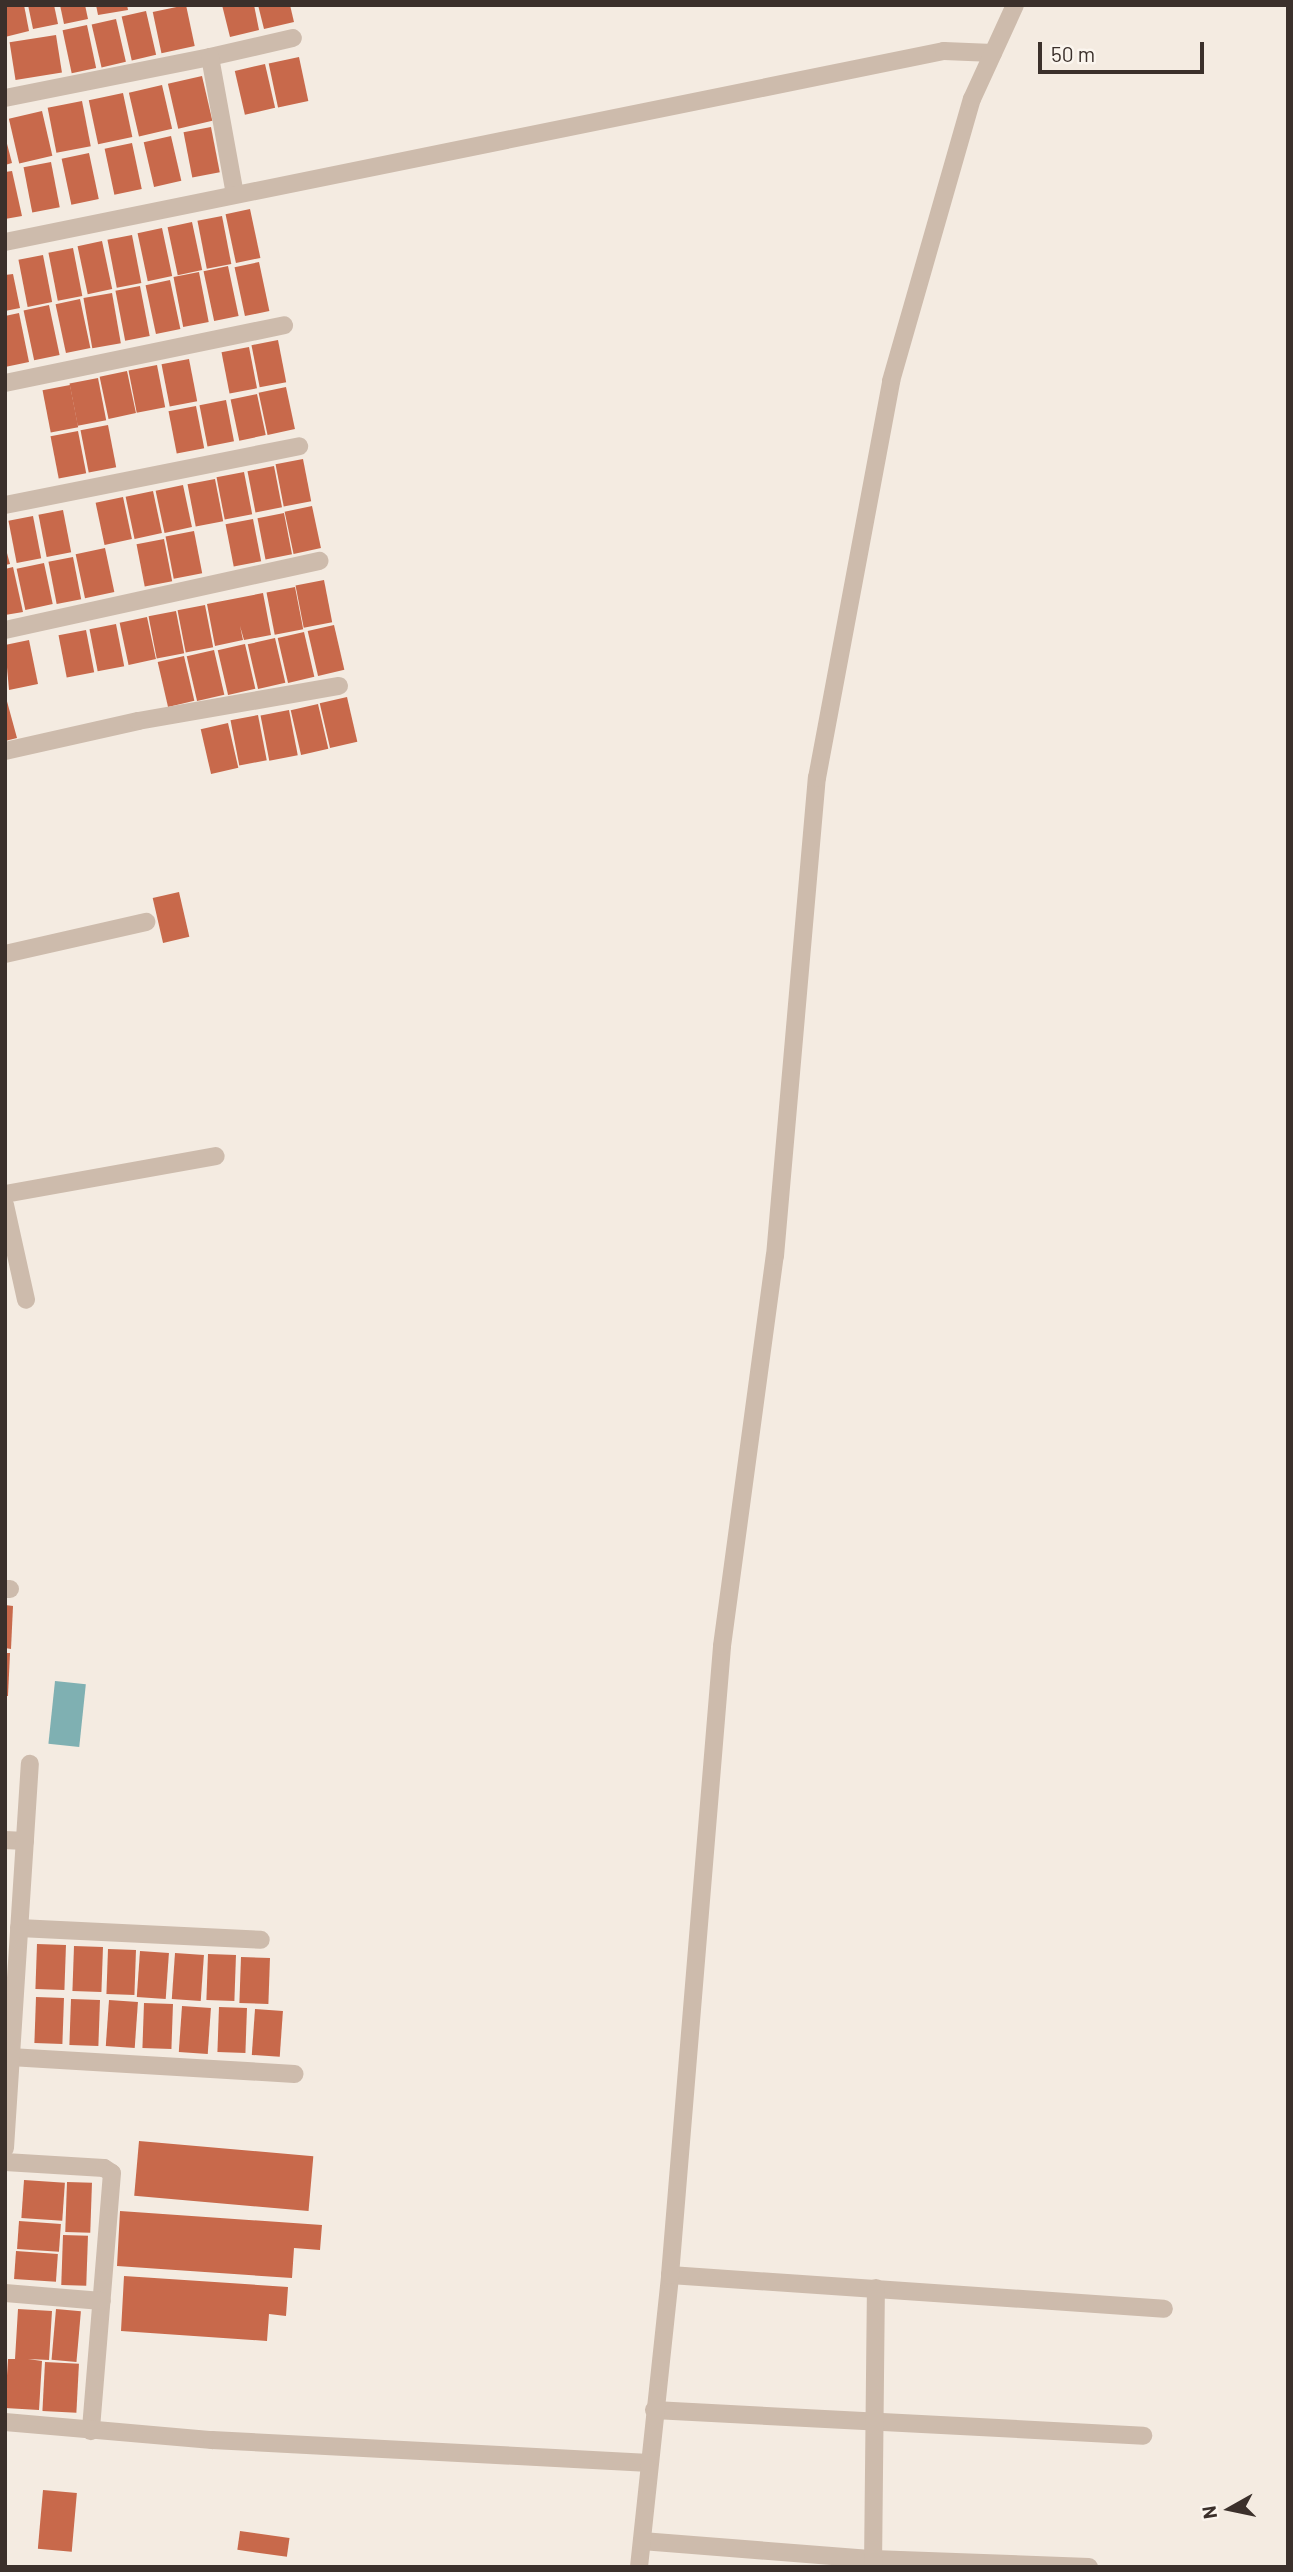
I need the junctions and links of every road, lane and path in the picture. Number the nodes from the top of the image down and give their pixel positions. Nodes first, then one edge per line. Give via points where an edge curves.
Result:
1 (1015, 5) edge
2 (293, 38) dead end
3 (993, 53) junction
4 (210, 57) junction
5 (5, 97) edge
6 (235, 194) junction
7 (5, 242) edge
8 (284, 325) dead end
9 (5, 383) edge
10 (299, 446) dead end
11 (5, 505) edge
12 (320, 561) dead end
13 (5, 630) edge
14 (339, 685) dead end
15 (5, 751) edge
16 (146, 922) dead end
17 (5, 954) edge
18 (216, 1156) dead end
19 (5, 1194) edge
20 (5, 1205) edge
21 (26, 1300) dead end
22 (30, 1764) dead end
23 (5, 1840) edge
24 (25, 1841) junction
25 (19, 1928) junction
26 (261, 1940) dead end
27 (10, 2057) junction
28 (294, 2074) dead end
29 (5, 2148) edge
30 (5, 2162) edge
31 (670, 2275) junction
32 (876, 2288) junction
33 (5, 2293) edge
34 (102, 2301) junction
35 (1164, 2309) dead end
36 (653, 2410) junction
37 (872, 2421) junction
38 (5, 2422) edge
39 (91, 2431) junction
40 (1143, 2436) dead end
41 (649, 2463) junction
42 (642, 2541) junction
43 (873, 2563) edge
44 (639, 2567) edge
45 (1089, 2567) edge

1 - 3 street
2 - 4 street
3 - 6 street via 944,51
3 - 31 street via 972,99 891,381 817,778 775,1256 722,1646
4 - 5 street
4 - 6 street
6 - 7 street
8 - 9 street
10 - 11 street
12 - 13 street
14 - 15 street
16 - 17 street
18 - 19 street
20 - 21 street
22 - 24 street
23 - 24 street
24 - 25 street
25 - 26 street
25 - 27 street
27 - 28 street
27 - 29 street
30 - 34 street via 104,2168 111,2173
31 - 32 street
31 - 36 street
32 - 35 street
32 - 37 street
33 - 34 street
34 - 39 street
36 - 37 street
36 - 41 street
37 - 40 street
37 - 43 street
38 - 39 street
39 - 41 street
41 - 42 street
42 - 43 street
42 - 44 street
43 - 45 street

